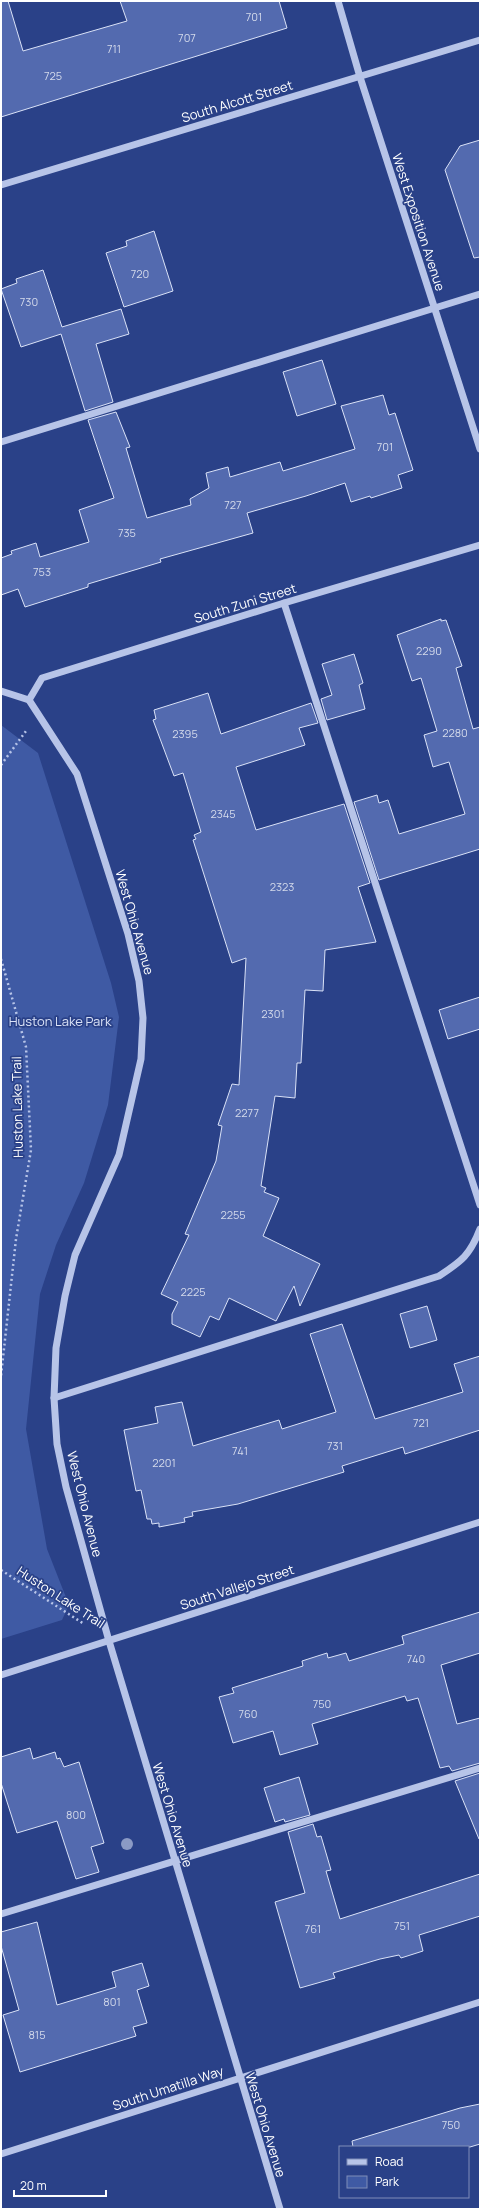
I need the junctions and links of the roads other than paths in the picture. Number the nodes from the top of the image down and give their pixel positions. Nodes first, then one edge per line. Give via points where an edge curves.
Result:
1 (338, 1) edge
2 (480, 40) edge
3 (360, 77) junction
4 (1, 185) edge
5 (480, 294) edge
6 (434, 308) junction
7 (1, 442) edge
8 (480, 449) edge
9 (480, 545) edge
10 (284, 603) junction
11 (1, 691) edge
12 (29, 700) junction
13 (480, 1205) edge
14 (480, 1228) edge
15 (54, 1398) junction
16 (480, 1522) edge
17 (109, 1641) junction
18 (1, 1675) edge
19 (480, 1768) edge
20 (174, 1862) junction
21 (1, 1914) edge
22 (480, 2002) edge
23 (239, 2078) junction
24 (1, 2154) edge
25 (280, 2209) edge

1 - 3 street, West Exposition Avenue
2 - 3 street, South Alcott Street
3 - 4 street, South Alcott Street
3 - 6 street, West Exposition Avenue
5 - 6 street
6 - 7 street
6 - 8 street, West Exposition Avenue
9 - 10 street, South Zuni Street
10 - 12 street, South Zuni Street via 42,678
10 - 13 street
11 - 12 street
12 - 15 street, West Ohio Avenue via 77,774 128,934 139,981 143,1018 141,1059 120,1155 75,1255 65,1296 56,1348
14 - 15 street via 472,1248 458,1263 439,1276
15 - 17 street, West Ohio Avenue via 57,1444 66,1487
16 - 17 street, South Vallejo Street
17 - 18 street, South Vallejo Street
17 - 20 street, West Ohio Avenue
19 - 20 street
20 - 21 street
20 - 23 street, West Ohio Avenue
22 - 23 street, South Umatilla Way
23 - 24 street, South Umatilla Way
23 - 25 street, West Ohio Avenue

